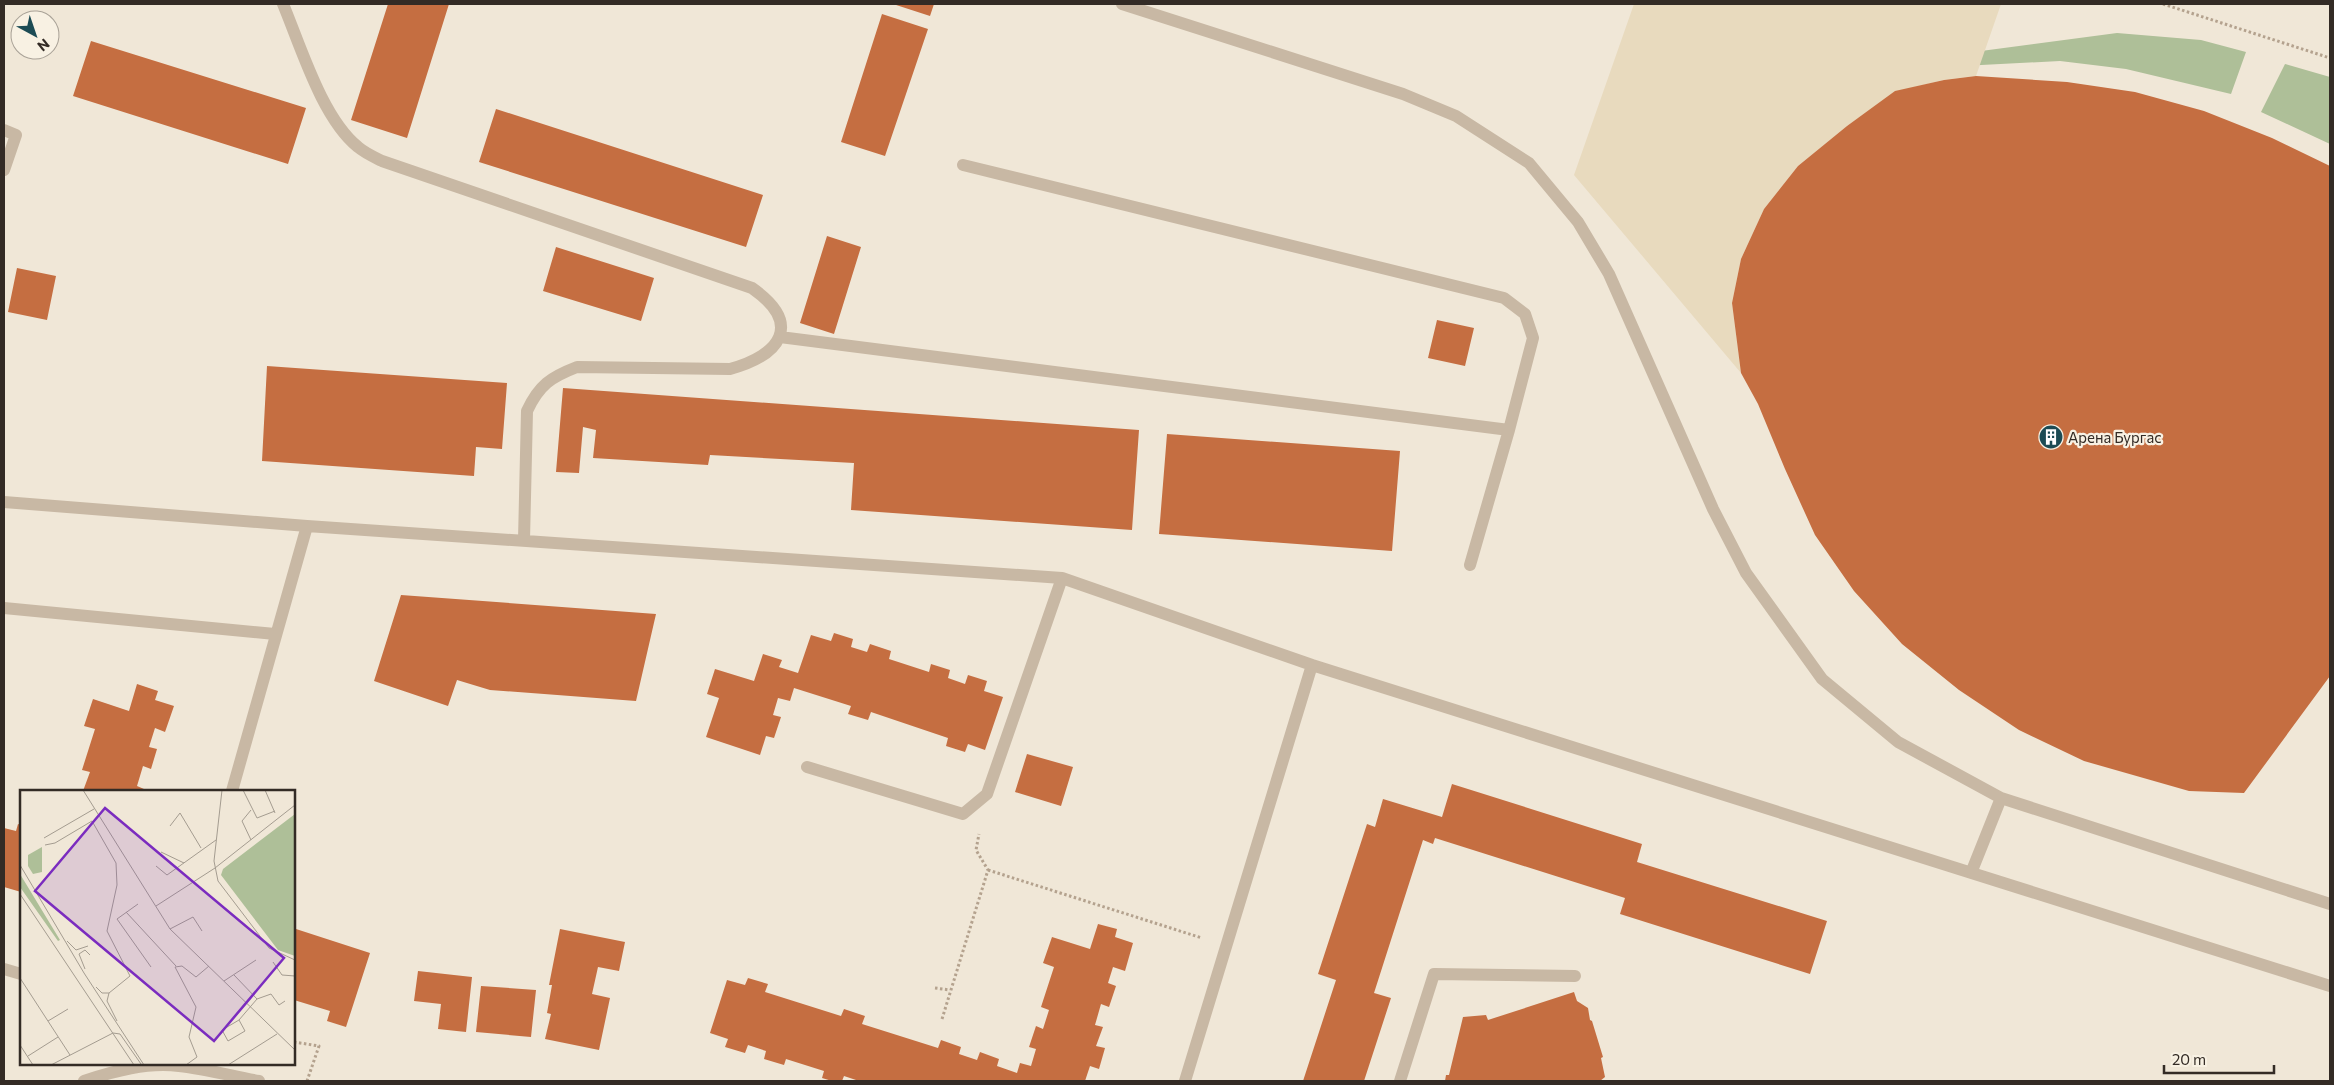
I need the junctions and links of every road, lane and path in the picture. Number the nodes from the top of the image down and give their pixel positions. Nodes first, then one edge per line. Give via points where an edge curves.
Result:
1 (284, 4) edge
2 (1122, 4) edge
3 (2163, 4) edge
4 (2330, 58) edge
5 (4, 130) edge
6 (963, 165) dead end
7 (4, 170) edge
8 (780, 337) junction
9 (1509, 430) junction
10 (4, 502) edge
11 (307, 526) junction
12 (524, 540) junction
13 (1470, 565) dead end
14 (1062, 578) junction
15 (4, 608) edge
16 (275, 634) junction
17 (1312, 665) junction
18 (807, 767) dead end
19 (232, 790) edge
20 (988, 794) junction
21 (2001, 798) junction
22 (988, 870) junction
23 (1971, 873) junction
24 (2330, 904) edge
25 (1226, 945) junction
26 (4, 969) edge
27 (20, 974) edge
28 (1575, 976) dead end
29 (2330, 986) edge
30 (935, 988) dead end
31 (950, 990) junction
32 (942, 1019) dead end
33 (295, 1042) edge
34 (84, 1081) edge
35 (259, 1081) edge
36 (307, 1081) edge
37 (1185, 1081) edge
38 (1400, 1081) edge

1 - 8 street via 322,96 337,124 358,147 382,161 752,288 769,300 781,319
2 - 21 street via 1403,94 1456,116 1529,163 1578,222 1605,267 1713,509 1746,573 1822,679 1898,742
3 - 4 path
5 - 7 street via 16,135
6 - 9 street via 1504,298 1525,314 1533,338
8 - 9 street
8 - 12 street via 770,350 752,363 730,370 577,367 555,376 536,393 527,412
9 - 13 street
10 - 11 street
11 - 12 street
11 - 16 street
12 - 14 street
14 - 17 street
14 - 20 street
15 - 16 street
16 - 19 street
17 - 23 street
17 - 25 street
18 - 20 street via 963,814
20 - 22 path via 976,850
21 - 23 street
21 - 24 street
22 - 25 path
22 - 31 path
23 - 29 street
25 - 37 street
26 - 27 street
28 - 38 street via 1434,974
30 - 31 path
31 - 32 path
33 - 36 path via 319,1046
34 - 35 street via 128,1068 164,1066

